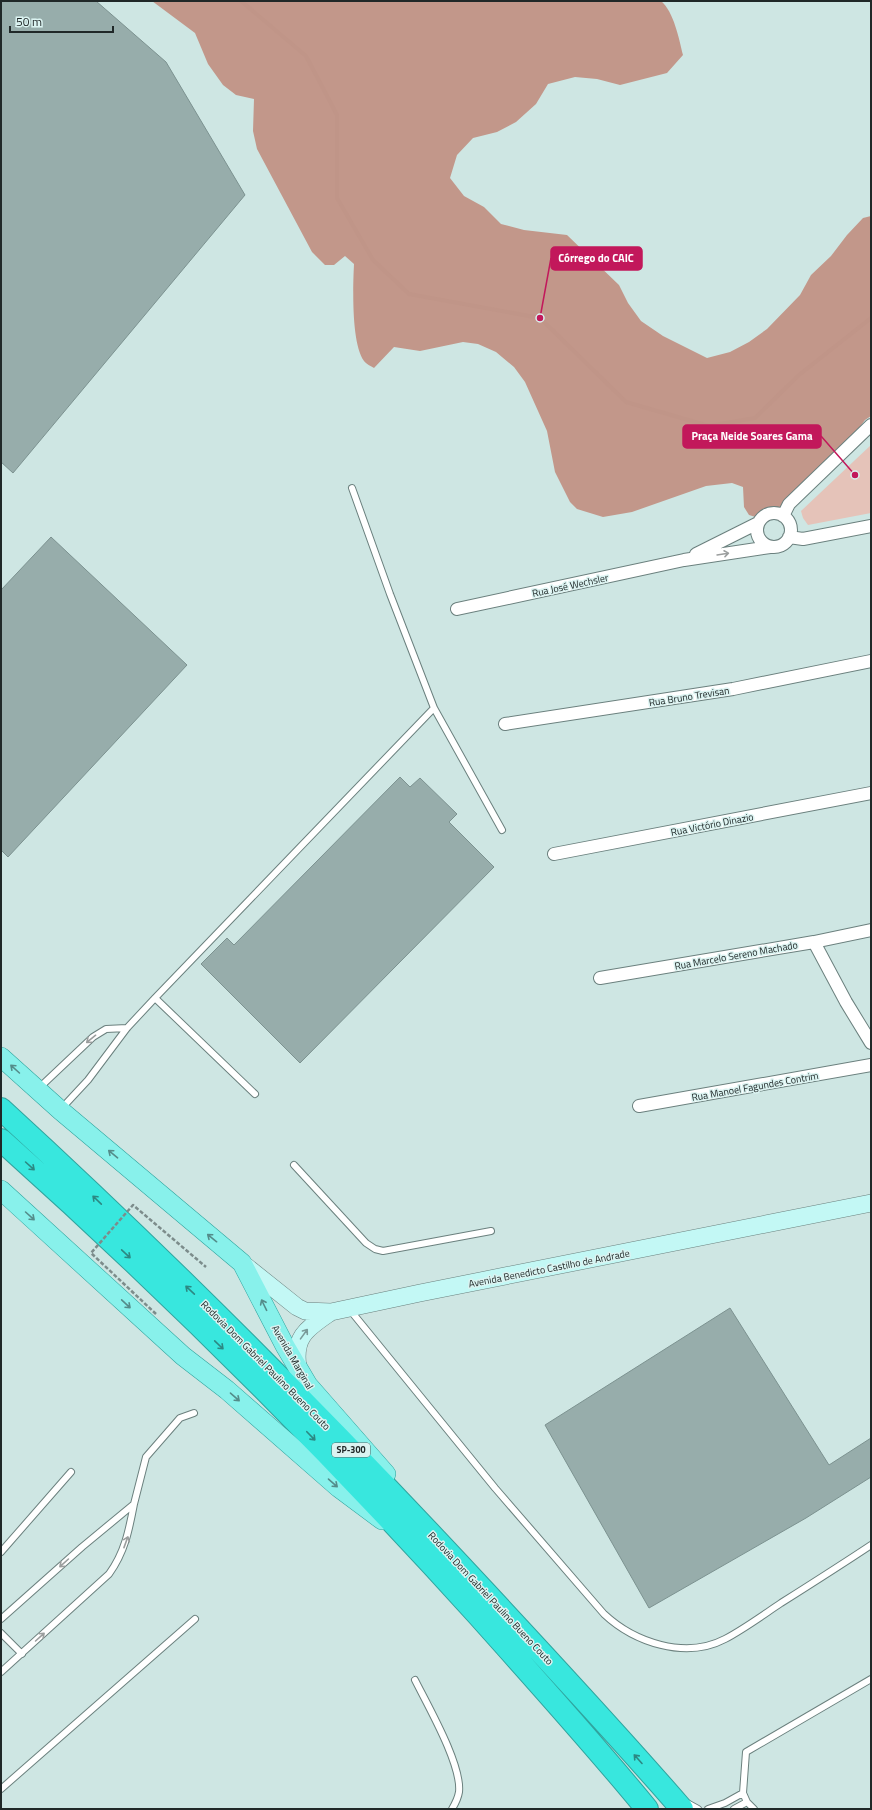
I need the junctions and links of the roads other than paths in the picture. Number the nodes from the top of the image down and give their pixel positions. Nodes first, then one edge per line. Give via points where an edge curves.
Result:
1 (871, 425) edge
2 (352, 488) dead end
3 (783, 516) junction
4 (758, 523) junction
5 (871, 526) edge
6 (789, 537) junction
7 (770, 546) junction
8 (684, 560) junction
9 (456, 609) dead end
10 (871, 661) edge
11 (434, 708) junction
12 (505, 724) dead end
13 (871, 793) edge
14 (502, 830) dead end
15 (554, 854) dead end
16 (871, 930) edge
17 (814, 942) junction
18 (600, 978) dead end
19 (155, 998) junction
20 (127, 1028) junction
21 (871, 1043) edge
22 (1, 1057) edge
23 (871, 1065) edge
24 (37, 1089) junction
25 (255, 1094) dead end
26 (639, 1106) dead end
27 (1, 1109) edge
28 (60, 1110) junction
29 (1, 1140) edge
30 (294, 1165) dead end
31 (1, 1190) edge
32 (871, 1203) edge
33 (491, 1231) dead end
34 (242, 1263) junction
35 (350, 1309) junction
36 (332, 1312) junction
37 (298, 1367) junction
38 (194, 1413) dead end
39 (71, 1472) dead end
40 (134, 1504) junction
41 (416, 1518) junction
42 (414, 1544) junction
43 (871, 1545) edge
44 (1, 1552) edge
45 (1, 1619) edge
46 (195, 1619) dead end
47 (1, 1633) edge
48 (22, 1654) junction
49 (1, 1672) edge
50 (871, 1679) edge
51 (415, 1680) dead end
52 (656, 1779) junction
53 (623, 1780) junction
54 (1, 1789) edge
55 (743, 1793) junction
56 (747, 1802) junction
57 (452, 1809) edge
58 (642, 1809) edge
59 (647, 1809) edge
60 (682, 1809) edge
61 (698, 1809) edge
62 (708, 1809) edge
63 (734, 1809) edge
64 (754, 1809) edge

1 - 3 street via 789,504
2 - 11 lane
3 - 4 street via 778,513 766,515
3 - 6 street via 790,525
4 - 7 street via 757,535 764,544
4 - 8 street, Rua José Wechsler
5 - 6 street via 803,539
6 - 7 street via 781,545
8 -> 7 street, Rua José Wechsler
8 - 9 street, Rua José Wechsler
10 - 12 street, Rua Bruno Trevisan via 733,690
11 - 14 lane
11 - 19 lane
13 - 15 street, Rua Victório Dinazio
16 - 17 street, Rua Marcelo Sereno Machado
17 - 18 street, Rua Marcelo Sereno Machado
17 - 21 street
19 - 20 lane
19 - 25 lane
20 -> 24 lane via 106,1029 93,1037
20 - 28 lane via 88,1080
24 -> 22 main road
23 - 26 street, Rua Manoel Fagundes Contrim
24 - 28 main road
41 -> 27 highway, Rodovia Dom Gabriel Paulino Bueno Couto / SP-300 via 225,1322
34 -> 28 main road
29 -> 42 highway, Rodovia Dom Gabriel Paulino Bueno Couto / SP-300 via 135,1262 291,1415
30 - 33 lane via 366,1243 383,1252
31 -> 42 main road via 183,1356 227,1390 339,1488
32 - 35 main road, Avenida Benedicto Castilho de Andrade
34 - 36 main road, Avenida Benedicto Castilho de Andrade via 297,1307 305,1311
37 -> 34 main road, Avenida Marginal
35 - 36 main road, Avenida Benedicto Castilho de Andrade
35 - 43 lane via 485,1476 599,1608 615,1625 630,1633 651,1642 690,1648 724,1640
37 -> 36 main road via 297,1347 302,1335
37 - 41 main road, Avenida Marginal via 322,1402 390,1478
38 - 40 lane via 180,1418 146,1457
39 - 44 lane
40 -> 45 lane
48 -> 40 lane via 109,1574 120,1557 128,1535
52 -> 41 highway, Rodovia Dom Gabriel Paulino Bueno Couto / SP-300
42 - 53 highway, Rodovia Dom Gabriel Paulino Bueno Couto / SP-300
46 - 54 lane
47 - 48 lane
48 - 49 lane
50 - 55 lane via 746,1752
51 - 57 lane via 454,1764 459,1793
52 - 60 highway, Rodovia Dom Gabriel Paulino Bueno Couto / SP-300
52 - 61 lane
53 - 58 highway
53 - 59 highway, Rodovia Dom Gabriel Paulino Bueno Couto / SP-300
55 - 56 lane
55 - 62 lane
56 - 63 lane
56 - 64 lane

